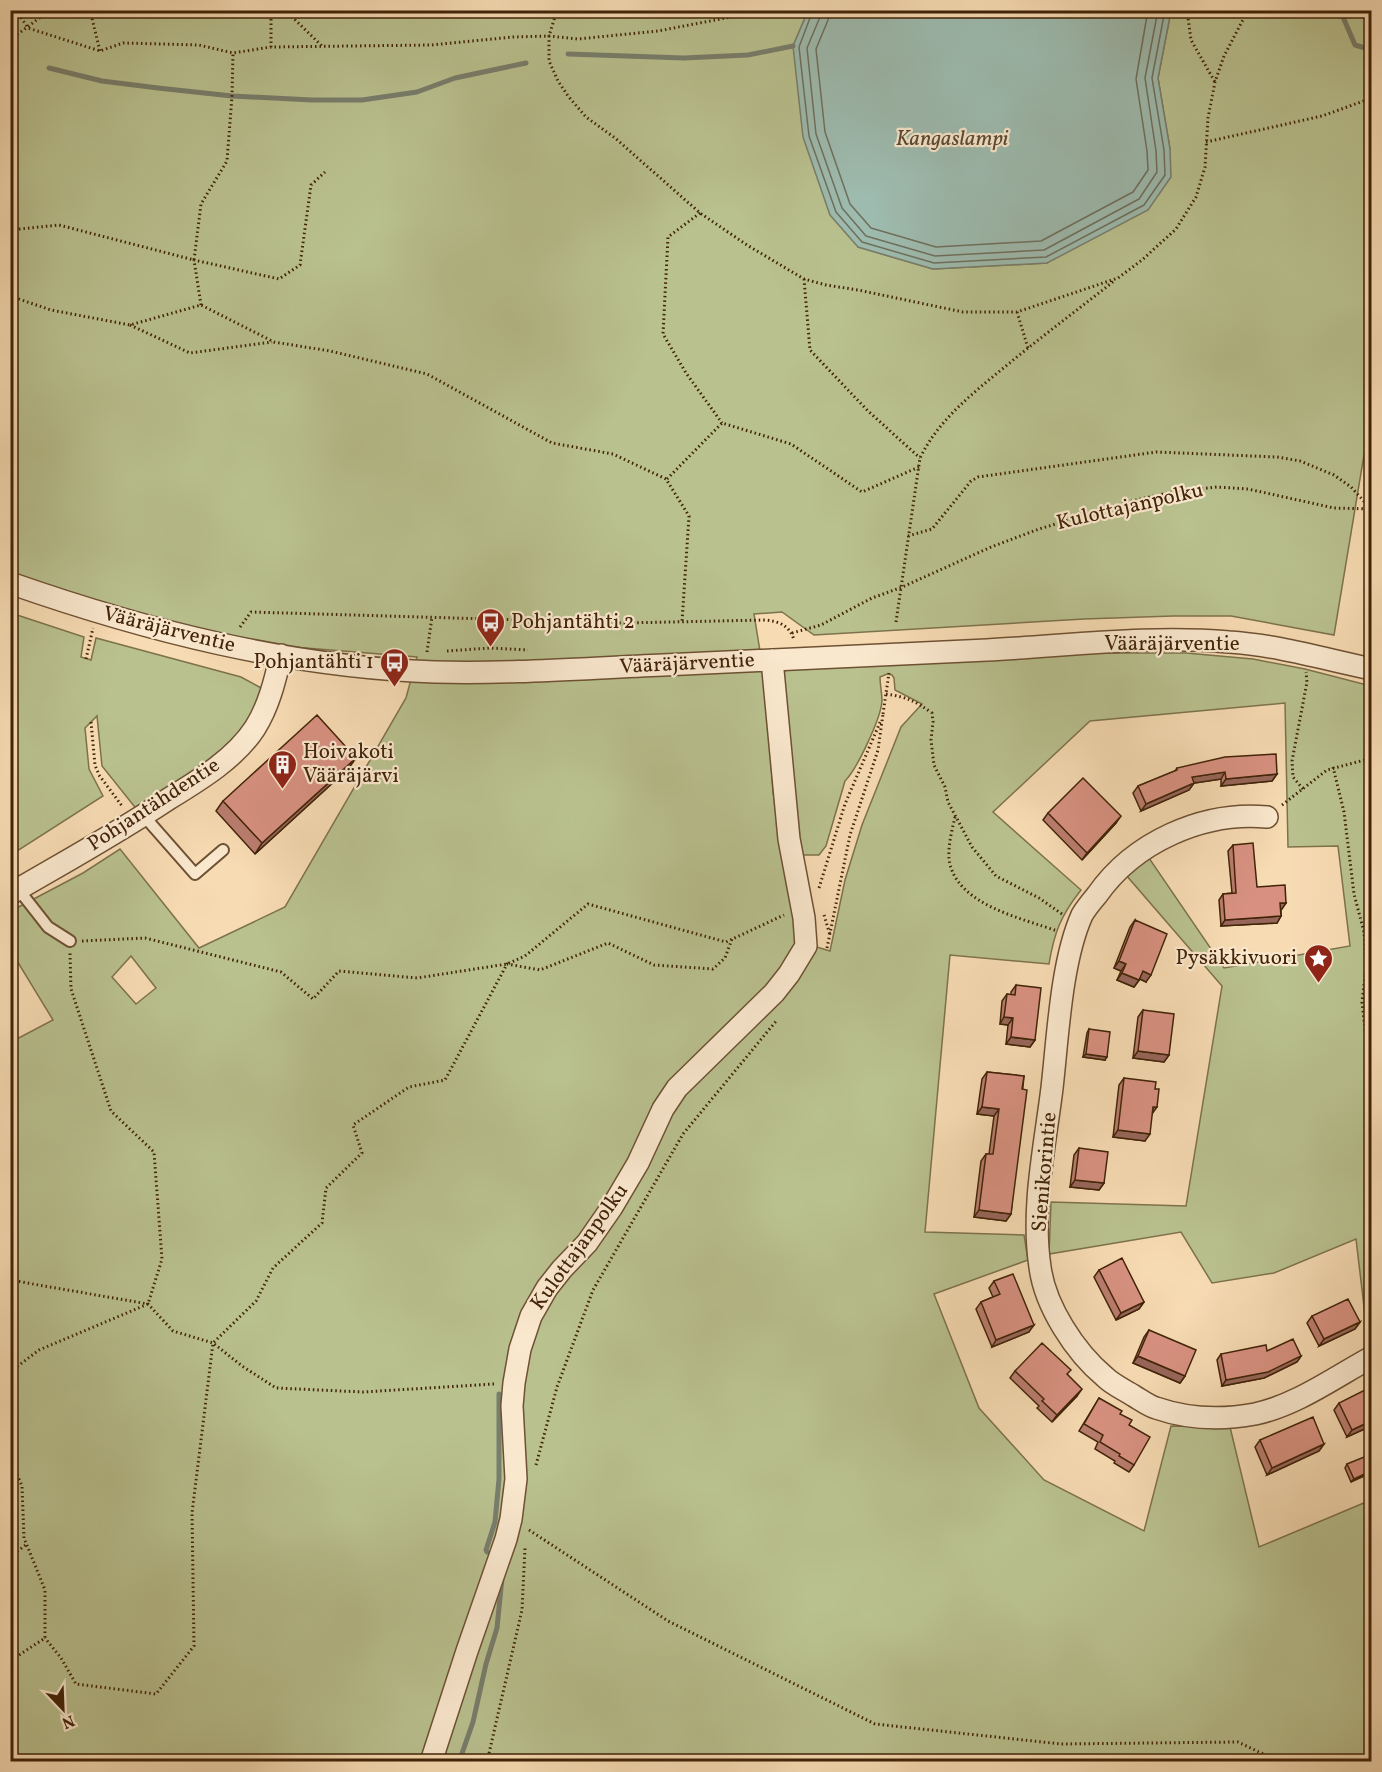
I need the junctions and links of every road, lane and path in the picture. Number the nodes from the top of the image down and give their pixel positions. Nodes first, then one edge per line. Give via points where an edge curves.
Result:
1 (16, 10) edge
2 (50, 10) edge
3 (90, 10) edge
4 (271, 10) edge
5 (285, 10) edge
6 (557, 10) edge
7 (747, 10) edge
8 (1187, 10) edge
9 (1248, 10) edge
10 (28, 28) junction
11 (549, 36) junction
12 (10, 40) edge
13 (271, 47) junction
14 (324, 48) junction
15 (100, 51) junction
16 (232, 53) junction
17 (1215, 82) junction
18 (1371, 98) edge
19 (1206, 142) junction
20 (326, 172) dead end
21 (700, 213) junction
22 (10, 230) edge
23 (194, 260) junction
24 (1118, 278) junction
25 (804, 279) junction
26 (10, 296) edge
27 (201, 305) junction
28 (1017, 312) junction
29 (130, 325) junction
30 (274, 342) junction
31 (1028, 348) junction
32 (722, 423) junction
33 (920, 458) junction
34 (919, 466) junction
35 (666, 479) junction
36 (1371, 509) edge
37 (908, 536) junction
38 (10, 583) edge
39 (900, 588) junction
40 (432, 617) junction
41 (682, 622) junction
42 (896, 622) dead end
43 (93, 628) dead end
44 (237, 631) dead end
45 (792, 633) junction
46 (537, 652) dead end
47 (421, 654) dead end
48 (427, 654) junction
49 (281, 655) junction
50 (796, 658) junction
51 (86, 659) dead end
52 (772, 660) junction
53 (1306, 666) dead end
54 (1371, 669) edge
55 (889, 670) dead end
56 (886, 694) junction
57 (883, 714) junction
58 (91, 722) dead end
59 (1371, 758) edge
60 (1334, 767) junction
61 (1303, 789) junction
62 (955, 815) junction
63 (1267, 817) joint
64 (139, 819) junction
65 (223, 850) dead end
66 (15, 892) edge
67 (803, 915) junction
68 (1078, 930) junction
69 (732, 939) junction
70 (70, 941) junction
71 (823, 958) dead end
72 (507, 964) junction
73 (781, 1015) dead end
74 (1371, 1091) edge
75 (10, 1280) edge
76 (148, 1304) junction
77 (213, 1342) junction
78 (1371, 1356) edge
79 (10, 1372) edge
80 (514, 1383) junction
81 (10, 1458) edge
82 (534, 1473) dead end
83 (518, 1524) junction
84 (27, 1544) junction
85 (10, 1557) edge
86 (45, 1638) junction
87 (10, 1661) edge
88 (431, 1761) edge
89 (487, 1761) edge
90 (1280, 1761) edge

1 - 10 path
2 - 10 path
3 - 15 path
4 - 13 path
5 - 14 path
6 - 11 path
7 - 11 path via 736,16 658,31 578,39
8 - 17 path via 1191,40
9 - 17 path
10 - 12 path
10 - 15 path
11 - 14 path
11 - 21 path via 549,61 558,81 580,110
13 - 14 path
13 - 16 path
15 - 16 path via 134,43 198,45
16 - 23 path via 227,161 201,204
17 - 19 path
18 - 19 path via 1322,116
19 - 24 path via 1205,167 1196,197 1176,229
20 - 23 path via 311,184 300,266 279,279
21 - 25 path
21 - 32 path via 668,237 663,334
22 - 23 path via 59,225
23 - 27 path
24 - 28 path
24 - 31 path
25 - 28 path via 963,312
25 - 33 path via 810,350
26 - 29 path via 51,310
27 - 29 path
27 - 30 path
28 - 31 path
29 - 30 path via 190,353
30 - 35 path via 428,374 552,443 613,454
31 - 33 path via 946,419
32 - 34 path via 791,444 862,492
32 - 35 path
33 - 34 path
34 - 37 path
35 - 41 path via 689,516
36 - 37 path via 1334,475 1300,461 1156,452 978,477 932,529
36 - 39 path, Kulottajanpolku via 1334,508 1248,489 1217,487 1172,492 1039,529
37 - 39 path
38 - 49 street, Vääräjärventie via 147,626
39 - 42 path
39 - 45 path, Kulottajanpolku via 821,625
40 - 41 path
40 - 44 path via 251,612
40 - 48 path
41 - 45 path via 777,621
43 - 51 path
45 - 50 path
46 - 48 path via 490,648
47 - 48 path
49 - 52 street, Vääräjärventie via 310,662 437,672
49 - 64 street, Pohjantähdentie via 269,698 254,729 199,780
50 - 52 street, Vääräjärventie
50 - 54 street, Vääräjärventie via 1116,642 1227,641
52 - 67 street, Kulottajanpolku via 789,839
53 - 61 path via 1307,682 1292,761 1293,777
55 - 56 path
56 - 57 path
56 - 62 path via 906,697 932,713 934,765
57 - 67 path via 845,804 814,903
57 - 71 path via 878,750 850,836
58 - 64 path via 99,775
59 - 60 path
60 - 61 path
60 - 74 path via 1354,894 1364,932 1366,968 1362,1002
61 - 63 path
62 - 68 path via 972,847 996,876 1039,898
62 - 68 path via 951,870 973,896 1020,919
63 - 68 street, Sienikorintie via 1222,818 1182,829 1151,845 1102,886
64 - 65 lane via 195,874
64 - 66 street, Pohjantähdentie
66 - 70 lane via 48,927
67 - 69 path
67 - 80 street, Kulottajanpolku via 806,946 789,974 677,1088 600,1226 547,1288 526,1329
68 - 78 street, Sienikorintie via 1067,963 1037,1210 1040,1268 1055,1313 1076,1347 1106,1379 1155,1408 1224,1419 1258,1413 1299,1398
69 - 72 path via 726,942 588,904 525,956
69 - 72 path via 725,958 713,969 654,965 608,943 540,970
70 - 72 path via 145,938 281,972 313,999 339,971 417,978
70 - 76 path via 71,989 111,1112 154,1152 162,1259
72 - 77 path via 445,1080 409,1087 353,1125 362,1153 326,1188 322,1223 273,1268 256,1300
73 - 82 path via 683,1134 593,1290 556,1387
75 - 76 path
76 - 77 path via 173,1331
76 - 79 path via 39,1350
77 - 80 path via 276,1388 363,1392
77 - 86 path via 192,1512 194,1646 156,1694 76,1684
80 - 83 street, Kulottajanpolku
81 - 84 path via 22,1486
83 - 88 street, Kulottajanpolku via 506,1539
83 - 89 path via 522,1610
83 - 90 path via 668,1621 875,1724 1061,1744 1238,1742
84 - 85 path
84 - 86 path via 45,1590
86 - 87 path

